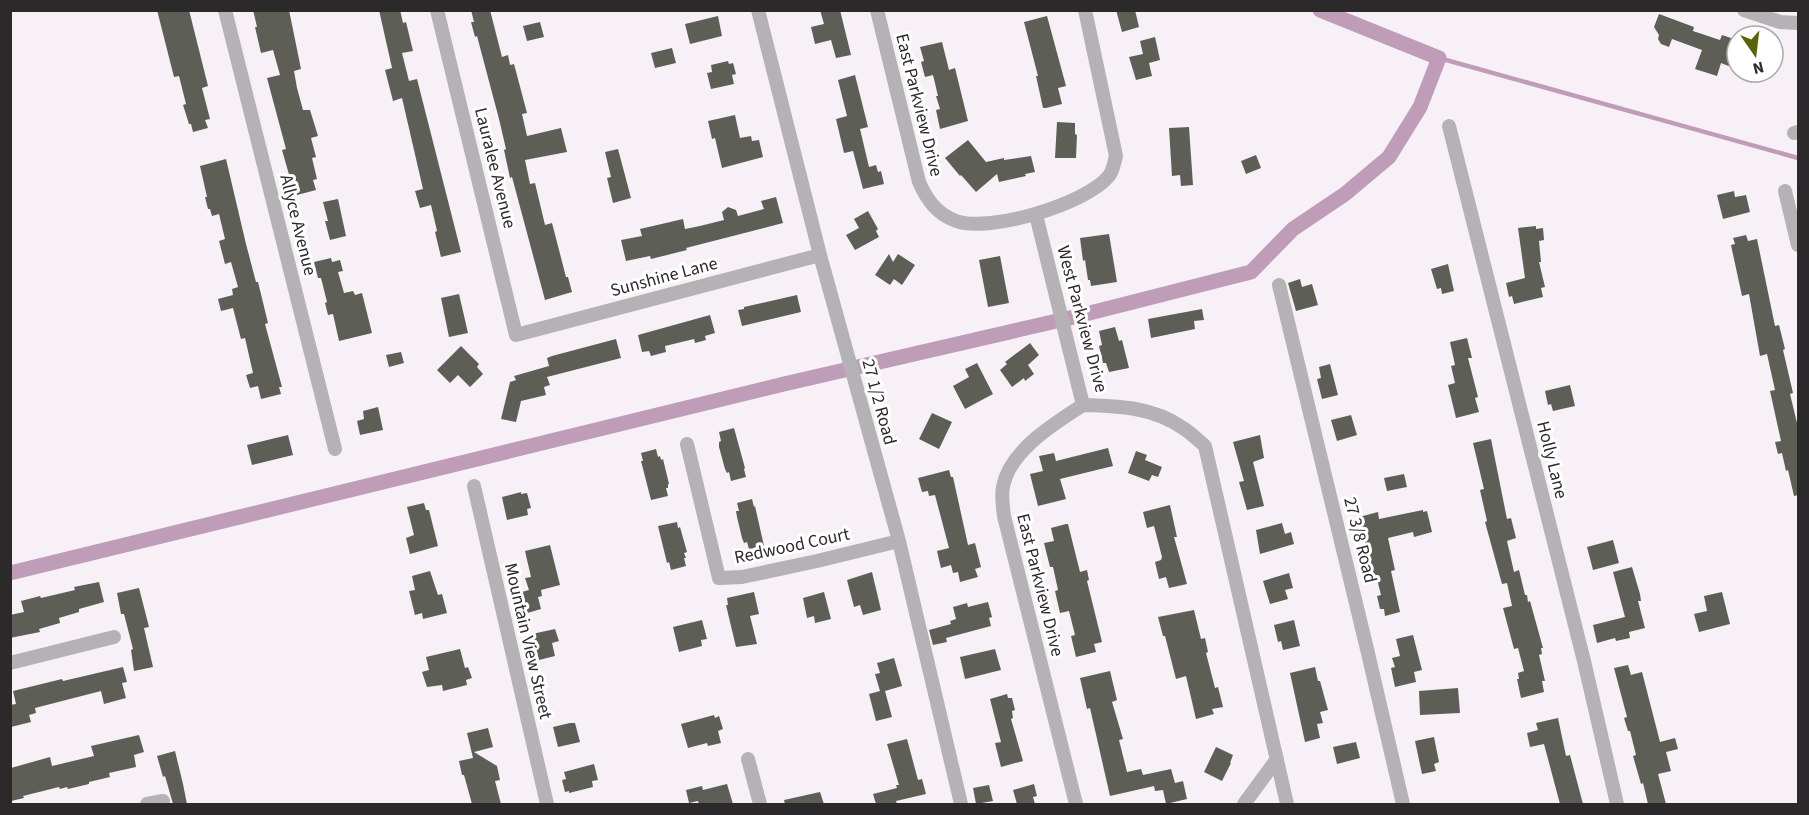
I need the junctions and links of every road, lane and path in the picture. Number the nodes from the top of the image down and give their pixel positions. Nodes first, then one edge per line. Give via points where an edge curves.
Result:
1 (225, 10) edge
2 (437, 10) edge
3 (758, 10) edge
4 (877, 10) edge
5 (1085, 10) edge
6 (1744, 10) edge
7 (1779, 16) edge
8 (1798, 23) edge
9 (1449, 126) dead end
10 (1785, 191) dead end
11 (1036, 215) junction
12 (1798, 245) edge
13 (820, 255) junction
14 (1280, 285) dead end
15 (516, 335) joint
16 (1083, 405) junction
17 (687, 444) dead end
18 (335, 449) dead end
19 (474, 486) dead end
20 (899, 541) junction
21 (114, 637) dead end
22 (10, 663) edge
23 (748, 759) dead end
24 (1276, 759) junction
25 (163, 801) dead end
26 (147, 804) edge
27 (547, 804) edge
28 (760, 804) edge
29 (961, 804) edge
30 (1077, 804) edge
31 (1244, 804) edge
32 (1287, 804) edge
33 (1403, 804) edge
34 (1617, 804) edge

1 - 18 street, Allyce Avenue
2 - 15 street, Lauralee Avenue
3 - 13 street, 27 1/2 Road
4 - 11 street, East Parkview Drive via 926,197 938,211 976,225
5 - 11 street via 1116,156 1110,176 1094,190
6 - 7 street
7 - 8 street
9 - 34 street, Holly Lane
10 - 12 street
11 - 16 street, West Parkview Drive
13 - 15 street, Sunshine Lane
13 - 20 street, 27 1/2 Road
14 - 33 street, 27 3/8 Road
16 - 24 street, West Parkview Drive via 1123,406 1158,414 1184,428 1205,446
16 - 30 street, East Parkview Drive via 1023,451 1003,488 1004,516
17 - 20 street, Redwood Court via 719,578 753,575
19 - 27 street, Mountain View Street
20 - 29 street, 27 1/2 Road
21 - 22 street
23 - 28 street
24 - 31 street
24 - 32 street, West Parkview Drive
25 - 26 street

